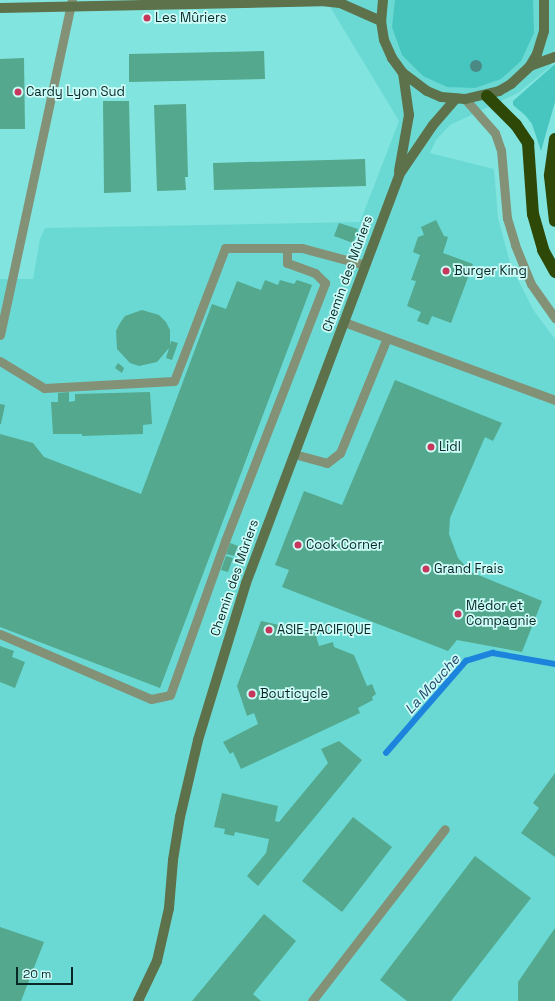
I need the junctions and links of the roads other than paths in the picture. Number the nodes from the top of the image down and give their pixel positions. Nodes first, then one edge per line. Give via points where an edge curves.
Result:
1 (383, 0) edge
2 (544, 2) edge
3 (71, 3) edge
4 (0, 8) edge
5 (555, 8) edge
6 (381, 21) junction
7 (555, 57) edge
8 (530, 66) junction
9 (403, 73) junction
10 (486, 96) junction
11 (461, 99) junction
12 (555, 139) edge
13 (399, 175) junction
14 (555, 221) edge
15 (287, 248) junction
16 (365, 265) junction
17 (555, 272) edge
18 (555, 318) edge
19 (344, 322) junction
20 (0, 334) edge
21 (387, 338) junction
22 (0, 360) edge
23 (555, 400) edge
24 (294, 454) junction
25 (0, 634) edge
26 (445, 828) dead end
27 (138, 1001) edge
28 (312, 1001) edge

1 - 6 street
2 - 5 street
2 - 8 street via 546,22 542,40
3 - 4 street
3 - 6 street via 321,1 340,3
3 - 20 lane
6 - 9 street via 384,40 392,58
7 - 8 street
8 - 10 street via 511,84
9 - 11 street via 427,91
9 - 13 street, Chemin des Mûriers via 409,115
10 - 11 street
10 - 17 highway via 516,125 528,143 533,214 543,250
11 - 13 street, Chemin des Mûriers via 433,125
11 - 18 lane via 495,133 501,150 507,218 515,245 531,284
12 - 14 highway via 550,176
13 - 16 street, Chemin des Mûriers
15 - 16 lane via 302,248
15 - 22 lane via 225,248 174,381 44,388
15 - 25 lane via 287,263 315,273 325,283 225,541 170,695 151,699
16 - 19 street, Chemin des Mûriers
19 - 21 lane
19 - 24 street, Chemin des Mûriers
21 - 23 lane
21 - 24 lane via 340,453 327,463
24 - 27 street, Chemin des Mûriers via 221,659 180,817 172,860 169,908 157,961
26 - 28 lane

